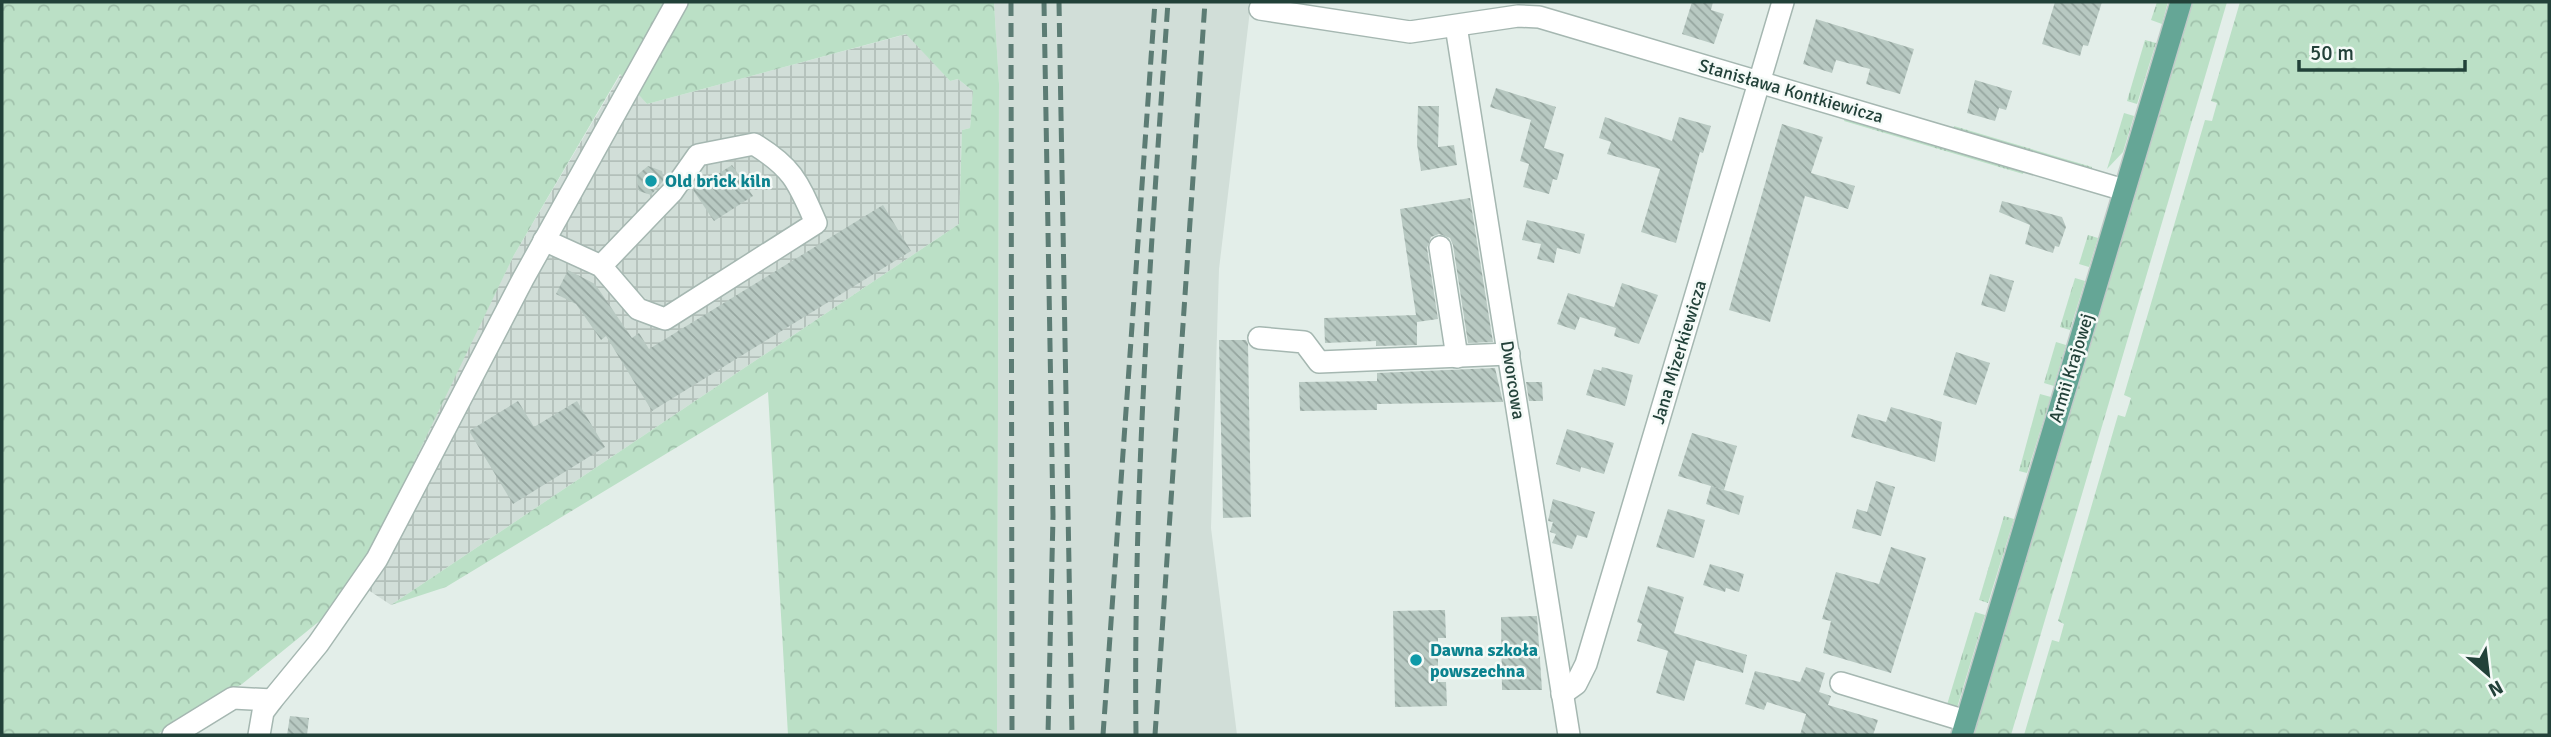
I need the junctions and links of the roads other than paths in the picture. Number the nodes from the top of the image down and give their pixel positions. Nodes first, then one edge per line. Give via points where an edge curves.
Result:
1 (677, 2) edge
2 (1783, 2) edge
3 (2180, 2) edge
4 (1260, 9) dead end
5 (1541, 9) edge
6 (1456, 26) junction
7 (1759, 82) junction
8 (2124, 190) junction
9 (544, 240) junction
10 (1440, 247) dead end
11 (601, 266) junction
12 (1259, 338) dead end
13 (1509, 354) junction
14 (1457, 357) junction
15 (1841, 683) dead end
16 (1562, 694) junction
17 (272, 700) junction
18 (1964, 728) edge
19 (173, 735) edge
20 (259, 735) edge
21 (1569, 735) edge

1 - 9 street
2 - 7 street, Jana Mizerkiewicza
3 - 8 main road, Armii Krajowej
4 - 6 street, Stanisława Kontkiewicza via 1410,32
5 - 6 street, Stanisława Kontkiewicza
5 - 7 street, Stanisława Kontkiewicza
6 - 13 street, Dworcowa
7 - 8 street, Stanisława Kontkiewicza
7 - 16 street, Jana Mizerkiewicza via 1586,664 1576,684
8 - 18 main road, Armii Krajowej
9 - 11 street
9 - 17 street via 377,559
10 - 14 street
11 - 11 street via 638,309 665,319 816,223 782,161 754,144 723,149 698,155 672,192
12 - 14 street via 1304,342 1319,362
13 - 14 street
13 - 16 street, Dworcowa
15 - 18 street
16 - 21 street, Dworcowa
17 - 19 street via 233,698
17 - 20 street via 263,712

